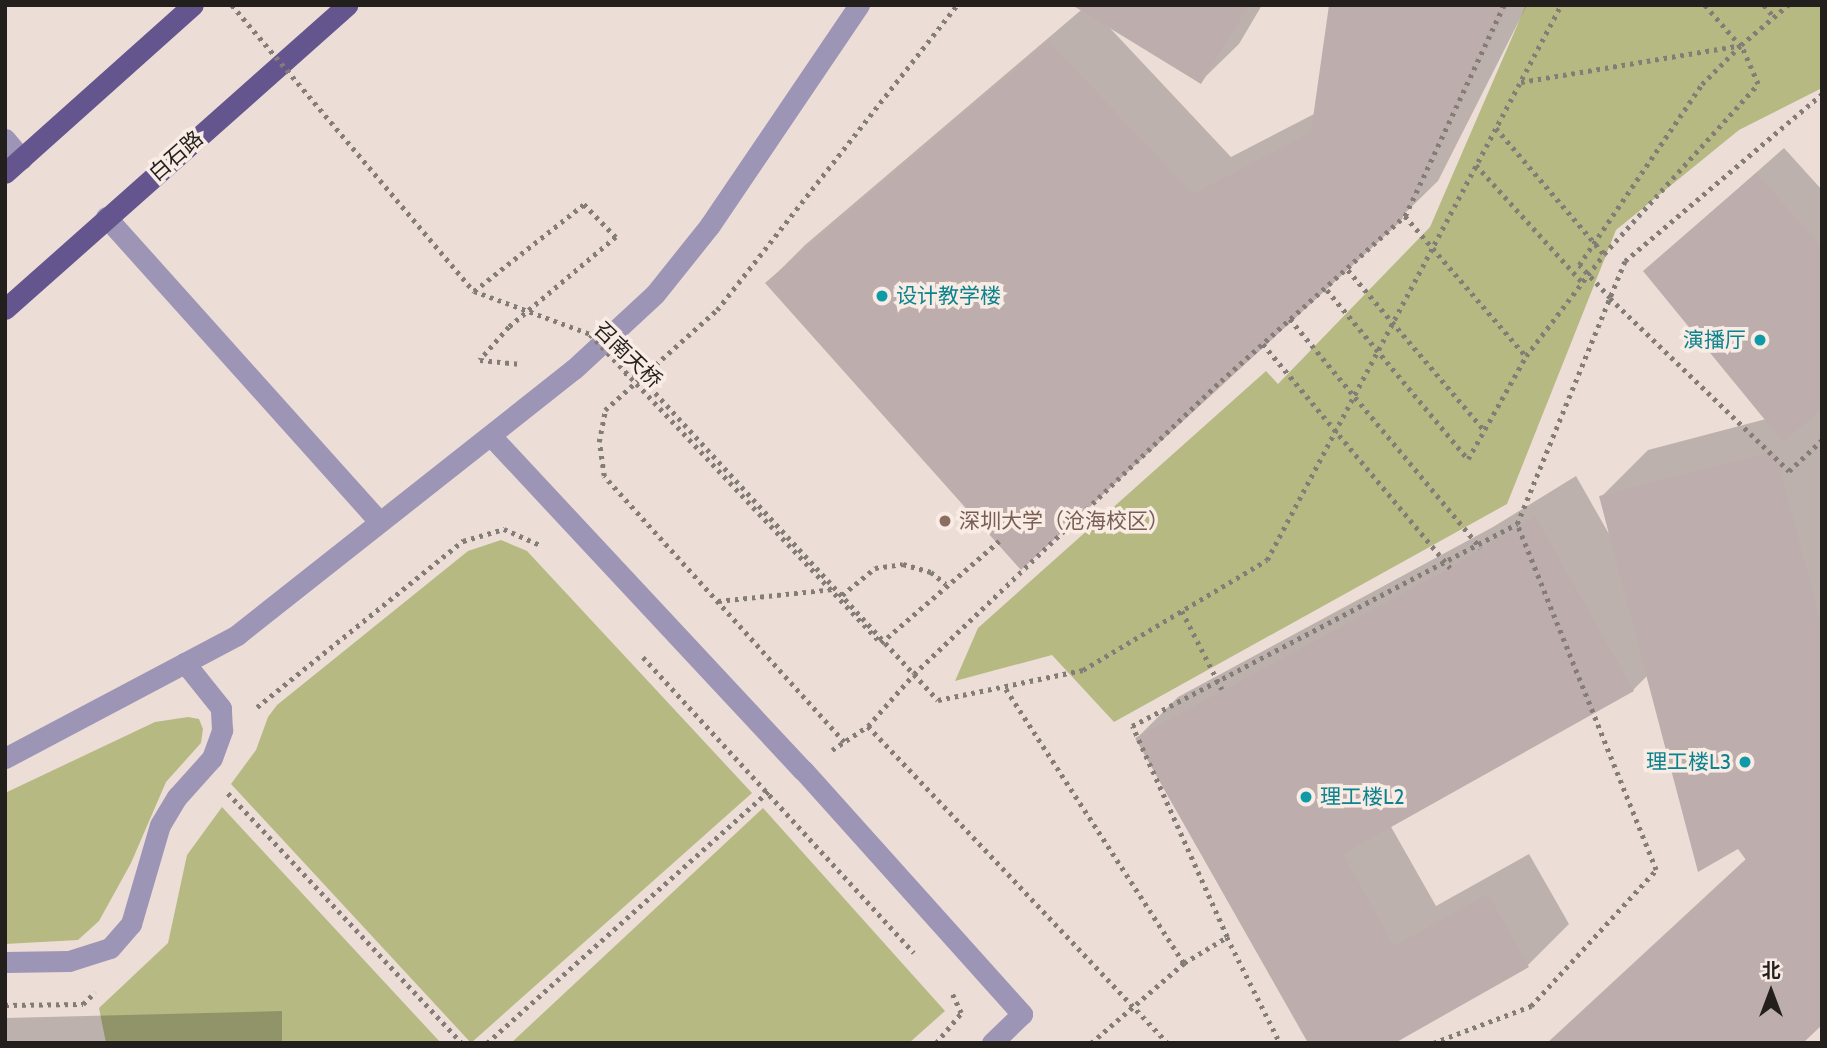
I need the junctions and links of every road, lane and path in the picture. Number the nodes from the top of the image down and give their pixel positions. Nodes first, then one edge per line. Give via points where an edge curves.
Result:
1 (193, 5) edge
2 (232, 5) edge
3 (348, 5) edge
4 (859, 5) edge
5 (957, 5) edge
6 (1504, 5) edge
7 (1561, 5) edge
8 (1705, 5) edge
9 (1764, 5) edge
10 (1788, 5) edge
11 (1774, 17) junction
12 (1741, 45) junction
13 (1520, 82) junction
14 (1822, 94) edge
15 (1496, 128) junction
16 (5, 139) edge
17 (22, 159) junction
18 (1476, 165) junction
19 (5, 173) edge
20 (1405, 216) junction
21 (106, 218) junction
22 (1430, 250) junction
23 (1604, 254) junction
24 (1348, 270) junction
25 (1584, 284) junction
26 (1327, 290) junction
27 (474, 291) junction
28 (1610, 298) junction
29 (5, 309) edge
30 (1290, 319) junction
31 (1391, 323) junction
32 (1263, 344) junction
33 (1377, 349) junction
34 (1526, 356) junction
35 (574, 369) junction
36 (642, 379) junction
37 (1354, 393) junction
38 (1335, 430) junction
39 (1485, 431) junction
40 (491, 436) junction
41 (1822, 440) edge
42 (379, 521) junction
43 (1517, 524) junction
44 (999, 541) dead end
45 (1481, 548) dead end
46 (550, 552) dead end
47 (1450, 568) dead end
48 (946, 584) junction
49 (836, 589) junction
50 (842, 595) junction
51 (717, 601) junction
52 (1182, 611) junction
53 (640, 653) dead end
54 (185, 663) junction
55 (914, 674) junction
56 (1006, 690) junction
57 (1222, 690) dead end
58 (252, 718) dead end
59 (867, 726) junction
60 (845, 742) junction
61 (5, 758) edge
62 (803, 770) junction
63 (220, 784) dead end
64 (766, 793) junction
65 (1227, 937) junction
66 (5, 962) edge
67 (1184, 963) junction
68 (924, 964) dead end
69 (103, 984) dead end
70 (943, 984) dead end
71 (5, 1005) edge
72 (462, 1043) edge
73 (487, 1043) edge
74 (936, 1043) edge
75 (992, 1043) edge
76 (1091, 1043) edge
77 (1168, 1043) edge
78 (1280, 1043) edge
79 (1433, 1043) edge

1 - 17 main road
2 - 27 path, 召南天桥, bridge
3 - 21 main road, 白石路
4 - 35 street via 710,225 655,294
5 - 36 path via 717,310
6 - 20 path
7 - 13 path
8 - 12 path
9 - 11 path
10 - 11 path
11 - 12 path
12 - 13 path
12 - 23 path via 1758,84
12 - 28 path, bridge via 1702,84 1578,265
13 - 15 path
14 - 28 path, bridge via 1625,261
15 - 18 path
15 - 23 path
16 - 17 street
17 - 19 main road
18 - 22 path
18 - 25 path
20 - 22 path
20 - 24 path
21 - 29 main road, 白石路
21 - 42 street
22 - 31 path
22 - 34 path
23 - 25 path
24 - 26 path
24 - 31 path
25 - 34 path
26 - 30 path
26 - 33 path
27 - 35 path, bridge via 584,204 616,237 509,327 480,360
27 - 48 path, 召南天桥, bridge via 590,334 881,643
28 - 41 path via 1789,471
28 - 43 path, bridge
30 - 32 path
30 - 37 path
31 - 33 path
31 - 39 path
32 - 38 path
32 - 55 path
33 - 37 path
33 - 39 path via 1468,460
34 - 39 path
35 - 36 path via 638,374
35 - 40 street
36 - 49 path
36 - 51 path via 606,410 599,442 604,475
37 - 38 path
37 - 45 path
38 - 47 path
38 - 52 path via 1267,561
40 - 42 street
40 - 62 street
42 - 54 street via 237,635
43 - 65 path, bridge via 1132,726
43 - 79 path via 1656,870 1531,1006
44 - 48 path, 召南天桥, bridge
46 - 58 path via 531,538 504,529 463,541 257,706
48 - 50 path via 931,572 903,564 875,568
49 - 50 path
49 - 51 path
50 - 55 path
51 - 60 path
52 - 56 path via 1083,670
52 - 57 path
53 - 64 path
54 - 61 street
54 - 66 street via 221,708 222,730 212,758 177,797 160,825 131,924 110,948 69,961
55 - 56 path via 938,700
55 - 59 path
56 - 67 path
59 - 60 path
59 - 77 path
60 - 62 path
62 - 64 path
62 - 75 street via 1022,1014
63 - 72 path
64 - 68 path
64 - 73 path
65 - 67 path, bridge
65 - 78 path
67 - 76 path, bridge
69 - 71 path via 83,1004
70 - 74 path via 961,1013

